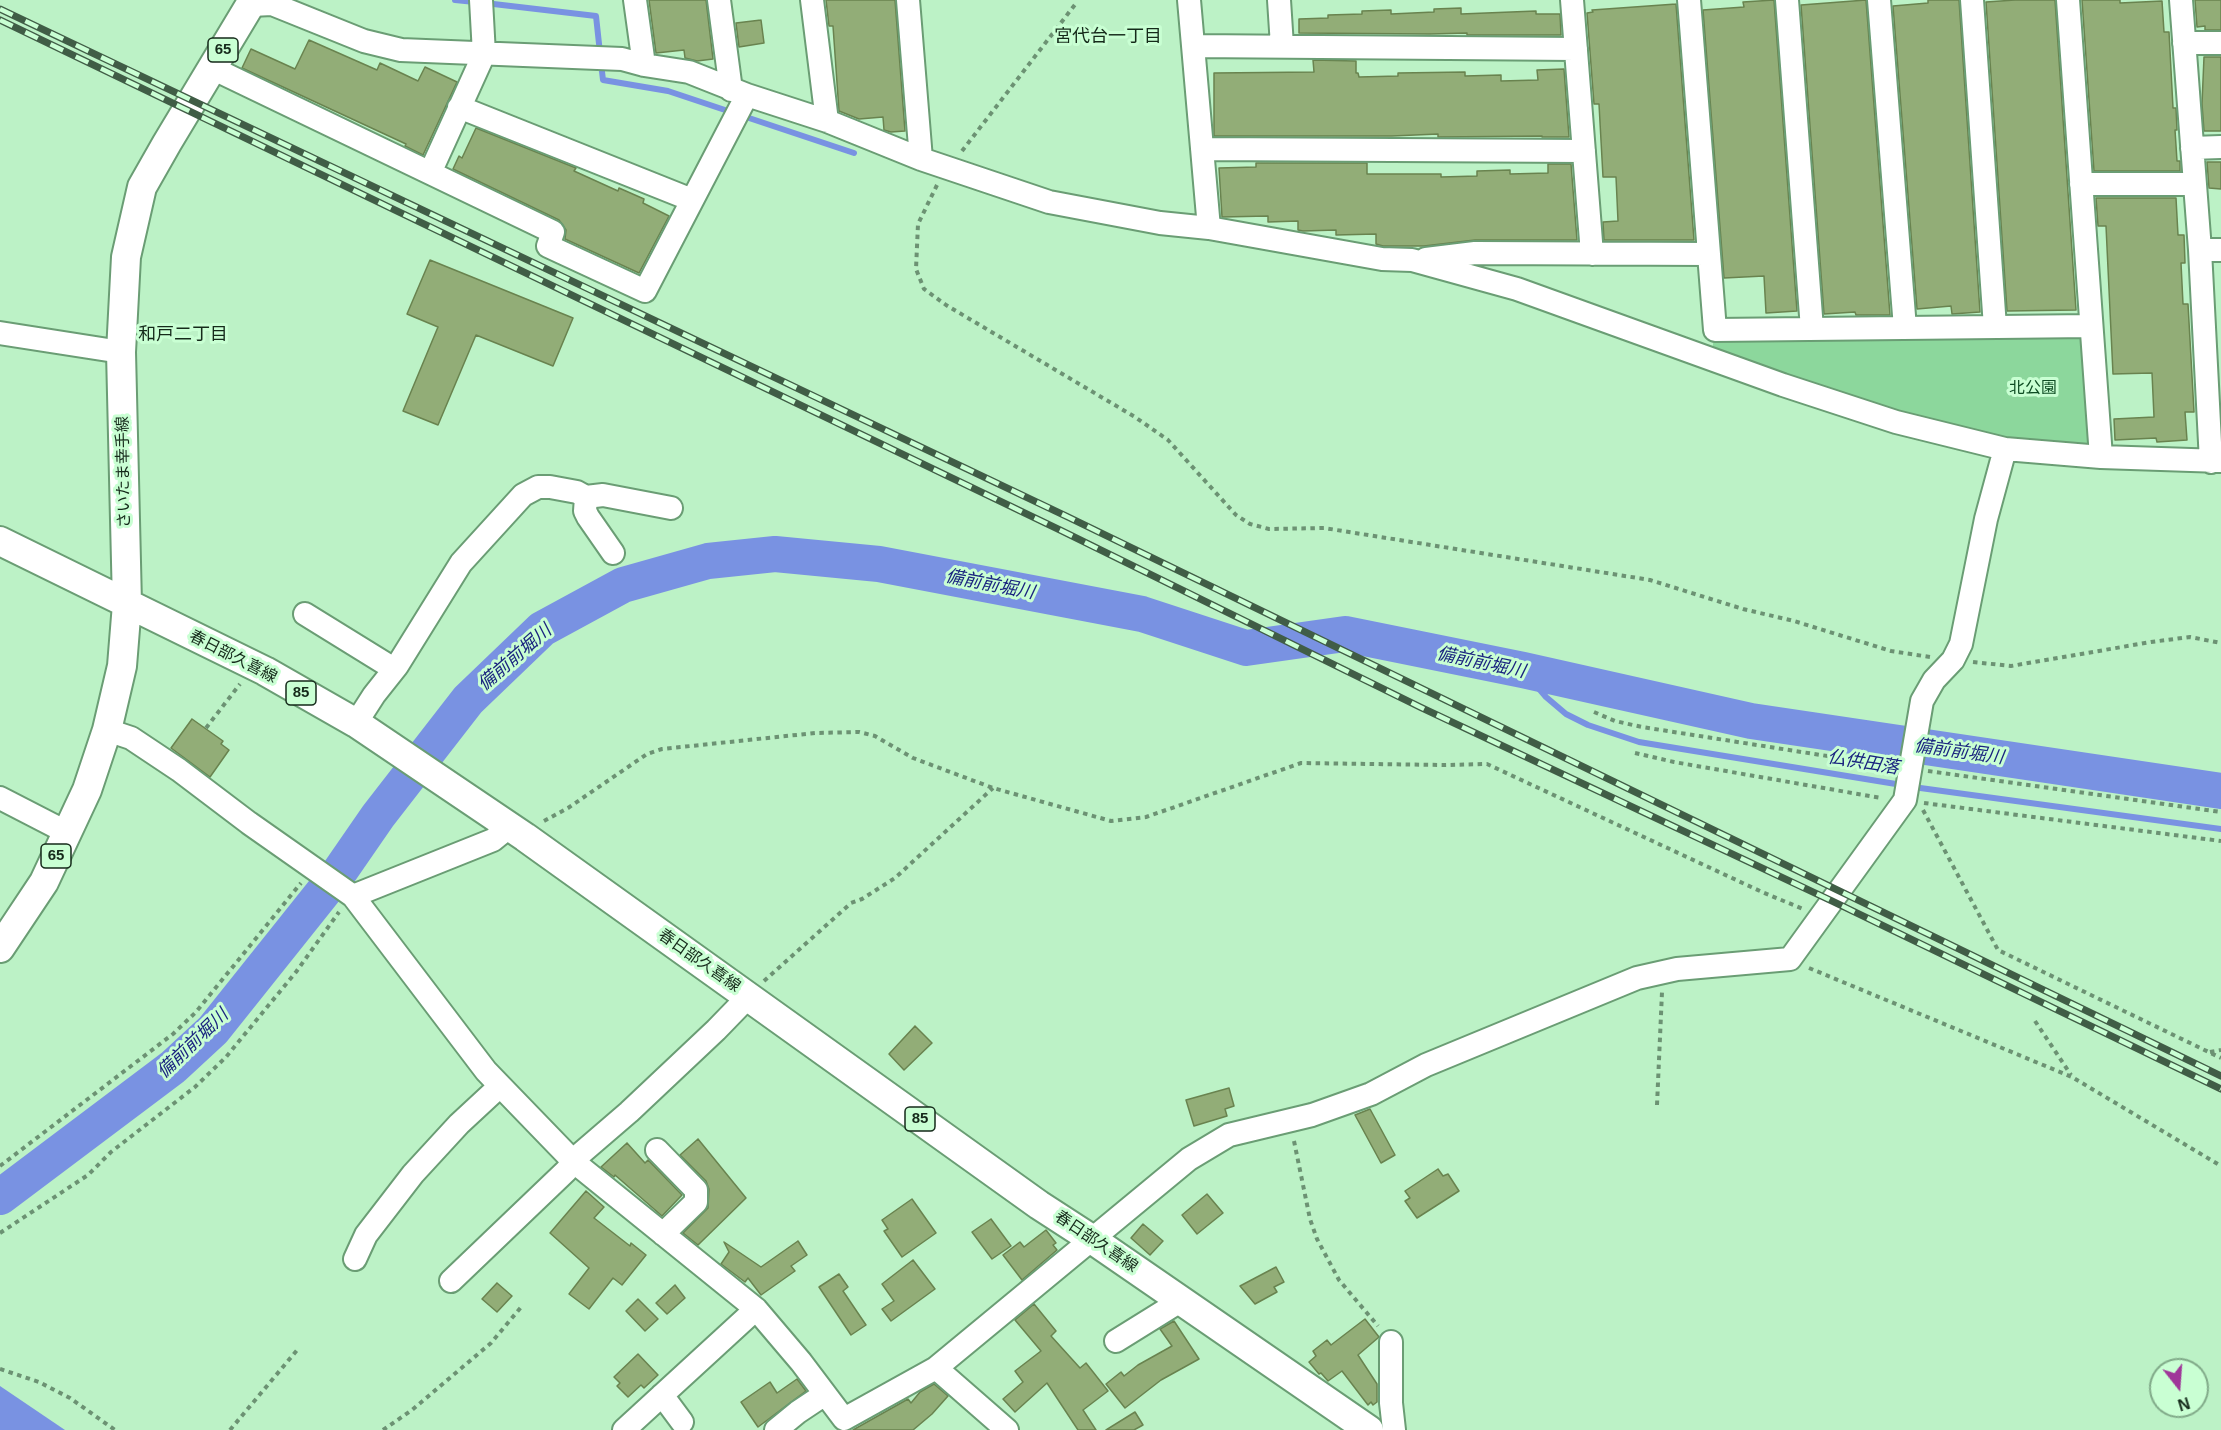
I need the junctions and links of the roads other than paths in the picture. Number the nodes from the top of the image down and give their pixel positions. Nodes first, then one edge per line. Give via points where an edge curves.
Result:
1 (481, 0) edge
2 (635, 0) edge
3 (719, 0) edge
4 (812, 0) edge
5 (908, 0) edge
6 (1189, 0) edge
7 (1279, 0) edge
8 (1572, 0) edge
9 (1689, 0) edge
10 (1787, 0) edge
11 (1879, 0) edge
12 (1972, 0) edge
13 (2068, 0) edge
14 (2181, 0) edge
15 (252, 3) edge
16 (2184, 43) junction
17 (2221, 43) edge
18 (1193, 46) junction
19 (1282, 46) junction
20 (1576, 49) junction
21 (484, 54) junction
22 (644, 65) junction
23 (212, 68) junction
24 (739, 92) junction
25 (459, 107) junction
26 (827, 121) junction
27 (2221, 147) edge
28 (2192, 148) junction
29 (1202, 149) junction
30 (1584, 151) junction
31 (921, 159) junction
32 (430, 173) junction
33 (2081, 184) junction
34 (2195, 184) junction
35 (692, 200) junction
36 (1209, 228) junction
37 (2210, 250) edge
38 (1592, 254) junction
39 (1709, 254) junction
40 (1412, 260) junction
41 (2091, 326) junction
42 (1995, 327) junction
43 (1905, 328) junction
44 (1812, 329) junction
45 (0, 333) edge
46 (2213, 349) edge
47 (121, 351) junction
48 (2005, 449) junction
49 (2101, 457) junction
50 (2216, 462) edge
51 (586, 496) junction
52 (671, 508) dead end
53 (0, 541) edge
54 (613, 553) dead end
55 (127, 604) junction
56 (305, 614) dead end
57 (394, 669) junction
58 (356, 723) junction
59 (107, 730) junction
60 (0, 798) edge
61 (517, 832) junction
62 (68, 833) junction
63 (350, 894) junction
64 (0, 948) edge
65 (749, 996) junction
66 (500, 1086) junction
67 (657, 1150) dead end
68 (574, 1162) junction
69 (663, 1233) junction
70 (1093, 1240) junction
71 (355, 1259) dead end
72 (451, 1281) dead end
73 (1182, 1300) junction
74 (756, 1309) junction
75 (1116, 1341) dead end
76 (1391, 1342) road end
77 (936, 1368) junction
78 (825, 1394) junction
79 (662, 1395) junction
80 (682, 1422) dead end
81 (624, 1430) edge
82 (776, 1430) edge
83 (1008, 1430) edge
84 (1370, 1430) edge
85 (1394, 1430) edge

1 - 21 street
2 - 22 street
3 - 24 street
4 - 26 street
5 - 31 street
6 - 18 street
7 - 19 street
8 - 20 street
9 - 39 street
10 - 44 street
11 - 43 street
12 - 42 street
13 - 33 street
14 - 16 street
15 - 21 street via 272,4 364,41 401,50
15 - 23 main road, さいたま幸手線 / 65
16 - 17 street
16 - 28 street
18 - 19 street
18 - 29 street
19 - 20 street
20 - 30 street
21 - 22 street via 622,59
21 - 25 street
22 - 24 street via 689,72
23 - 32 street
23 - 47 main road, さいたま幸手線 / 65 via 142,187 126,257
24 - 26 street
24 - 35 street
25 - 32 street
25 - 35 street
26 - 31 street
27 - 28 street
28 - 34 street
29 - 30 street
29 - 36 street
30 - 38 street
31 - 36 street via 1049,202
32 - 35 street via 553,232 549,246 645,291
33 - 34 street
33 - 41 street
34 - 37 street
36 - 40 street via 1382,259
37 - 46 street
38 - 39 street
38 - 40 street via 1474,253
39 - 44 street via 1715,330
40 - 48 street via 1517,289 1896,422
41 - 42 street
41 - 49 street
42 - 43 street
43 - 44 street
45 - 47 street
46 - 50 street
47 - 55 main road, さいたま幸手線 / 65
48 - 49 street
48 - 70 street via 1986,519 1961,644 1922,701 1908,784 1790,959 1677,969 1637,978 1426,1065 1371,1094 1229,1135 1189,1159
49 - 50 street
51 - 52 street via 603,495
51 - 54 street via 585,511
51 - 57 street via 565,489 538,487 515,501 461,563
53 - 55 main road, 春日部久喜線 / 85
55 - 58 main road, 春日部久喜線 / 85 via 265,671
55 - 59 main road, さいたま幸手線 / 65 via 122,666
56 - 57 street
57 - 58 street
58 - 61 main road, 春日部久喜線 / 85
59 - 62 main road, さいたま幸手線 / 65
59 - 63 street via 131,738 179,770
60 - 62 street
61 - 63 street
61 - 65 main road, 春日部久喜線 / 85
62 - 64 main road, さいたま幸手線 / 65 via 44,882
63 - 66 street
65 - 68 street
65 - 70 main road, 春日部久喜線 / 85
66 - 68 street
66 - 71 street via 413,1174 366,1235
67 - 69 street via 696,1190 696,1202
68 - 69 street
68 - 72 street
69 - 74 street
70 - 73 main road, 春日部久喜線 / 85
70 - 77 street
73 - 75 street
73 - 84 main road, 春日部久喜線 / 85
74 - 78 street
74 - 79 street
76 - 85 street
77 - 78 street via 844,1419
77 - 83 street
78 - 82 street
79 - 80 street
79 - 81 street

